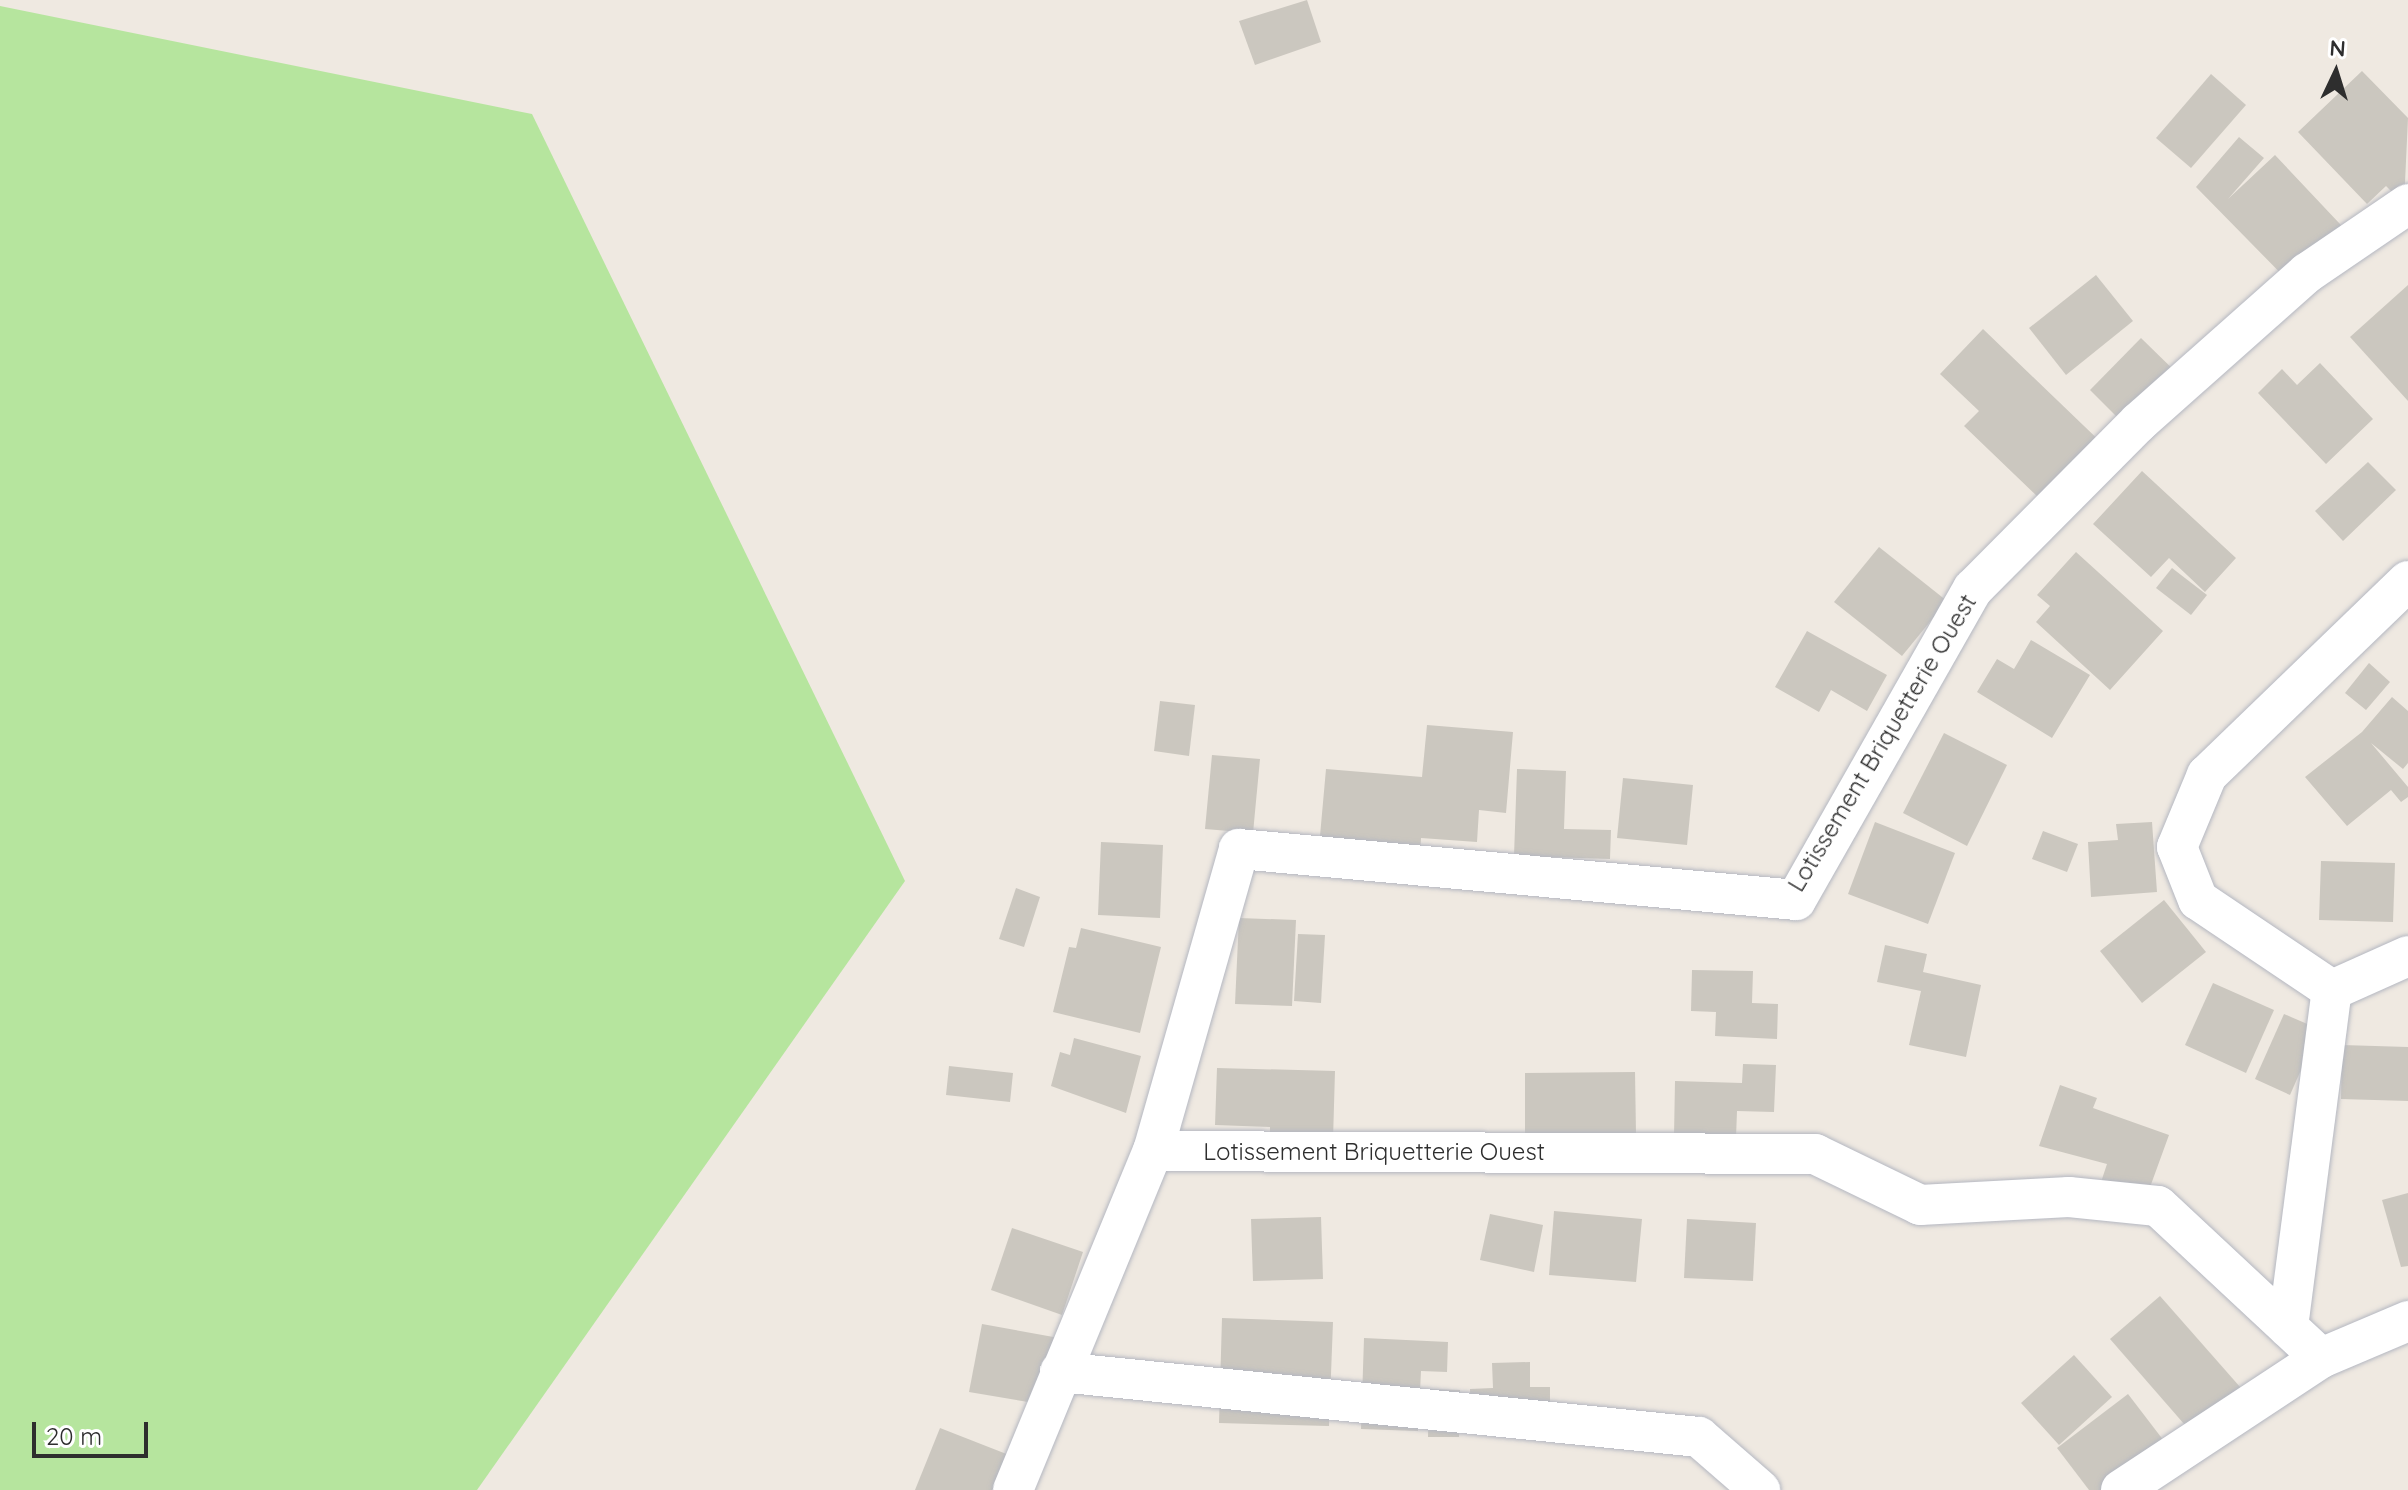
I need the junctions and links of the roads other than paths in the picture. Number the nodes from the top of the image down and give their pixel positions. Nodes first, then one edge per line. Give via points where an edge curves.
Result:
1 (2408, 204) edge
2 (2408, 581) edge
3 (2408, 956) edge
4 (2332, 990) junction
5 (1153, 1151) junction
6 (2408, 1321) edge
7 (2288, 1327) junction
8 (2321, 1358) junction
9 (1060, 1372) junction
10 (1013, 1490) edge
11 (1760, 1490) edge
12 (2121, 1490) edge

1 - 5 street, Lotissement Briquetterie Ouest via 2307,273 2139,422 1973,589 1796,900 1239,849
2 - 4 street via 2207,775 2177,847 2198,900
3 - 4 street
4 - 7 street
5 - 7 street, Lotissement Briquetterie Ouest via 1815,1154 1920,1205 2069,1197 2158,1206
5 - 9 street, Lotissement Briquetterie Ouest
6 - 8 street
7 - 8 street
8 - 12 street
9 - 10 street, Lotissement Briquetterie Ouest
9 - 11 street via 1699,1437

